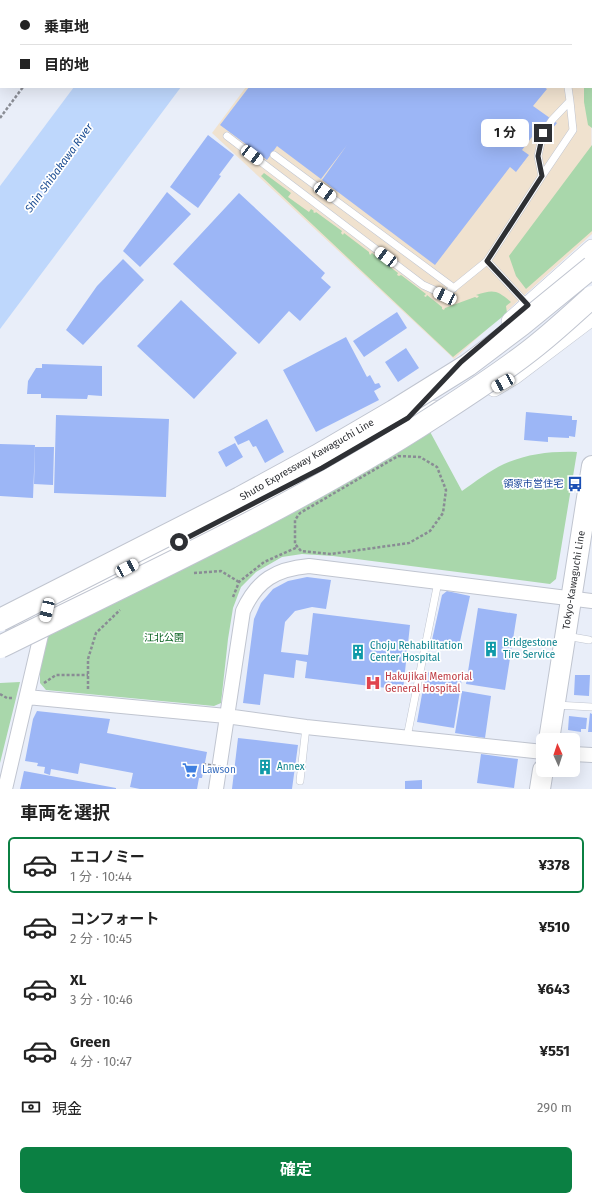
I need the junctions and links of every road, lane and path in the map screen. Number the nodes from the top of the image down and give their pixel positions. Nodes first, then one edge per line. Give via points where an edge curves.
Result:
1 (22, 88) edge
2 (568, 88) edge
3 (570, 101) junction
4 (0, 118) edge
5 (227, 136) dead end
6 (274, 155) dead end
7 (542, 176) junction
8 (592, 248) edge
9 (487, 261) junction
10 (592, 266) edge
11 (454, 288) junction
12 (592, 297) edge
13 (528, 305) junction
14 (592, 317) edge
15 (408, 418) junction
16 (592, 466) edge
17 (590, 495) edge
18 (300, 513) joint
19 (191, 575) dead end
20 (238, 582) dead end
21 (438, 582) junction
22 (572, 599) junction
23 (592, 601) edge
24 (124, 607) dead end
25 (47, 610) junction
26 (0, 619) edge
27 (566, 636) junction
28 (589, 640) dead end
29 (0, 647) edge
30 (88, 675) junction
31 (88, 689) dead end
32 (27, 697) junction
33 (554, 705) junction
34 (592, 707) edge
35 (226, 716) junction
36 (306, 726) junction
37 (550, 733) edge
38 (407, 737) junction
39 (536, 751) edge
40 (580, 754) edge
41 (592, 755) edge
42 (203, 764) dead end
43 (236, 769) dead end
44 (542, 777) edge
45 (300, 781) dead end
46 (5, 789) edge
47 (216, 789) edge
48 (540, 789) edge

1 - 4 path
2 - 3 lane
3 - 7 lane via 573,130
3 - 7 lane via 543,133 538,156
5 - 11 lane via 423,285 445,296
6 - 11 lane
7 - 9 lane
8 - 13 street
9 - 11 lane
9 - 13 lane
10 - 26 highway, Shuto Expressway Kawaguchi Line, bridge via 468,365 387,415 240,498
12 - 29 highway, bridge via 536,346 481,386 332,479
13 - 15 street via 461,362
14 - 15 street via 514,376 480,396
15 - 25 street via 322,468
16 - 17 main road, Tokyo-Kawaguchi Line
17 - 22 main road, Tokyo-Kawaguchi Line
18 - 18 path via 398,456 420,457 437,467 446,490 443,513 430,531 409,543 331,554 301,551 294,544 295,520
19 - 20 path via 197,572 221,571
21 - 22 street
21 - 35 street via 309,566 282,570 267,579 256,588 244,611
21 - 38 lane
22 - 23 street
22 - 27 main road, Tokyo-Kawaguchi Line
24 - 30 path via 96,633 88,659
25 - 26 street via 32,615
25 - 32 street
27 - 28 lane
27 - 33 main road, Tokyo-Kawaguchi Line
30 - 31 path
30 - 32 path via 56,675
32 - 35 street
32 - 46 street
33 - 34 lane
33 - 37 main road, Tokyo-Kawaguchi Line
35 - 36 street
35 - 47 street
36 - 38 street
36 - 45 lane
38 - 39 street
40 - 41 street
42 - 43 path, bridge
44 - 48 main road

